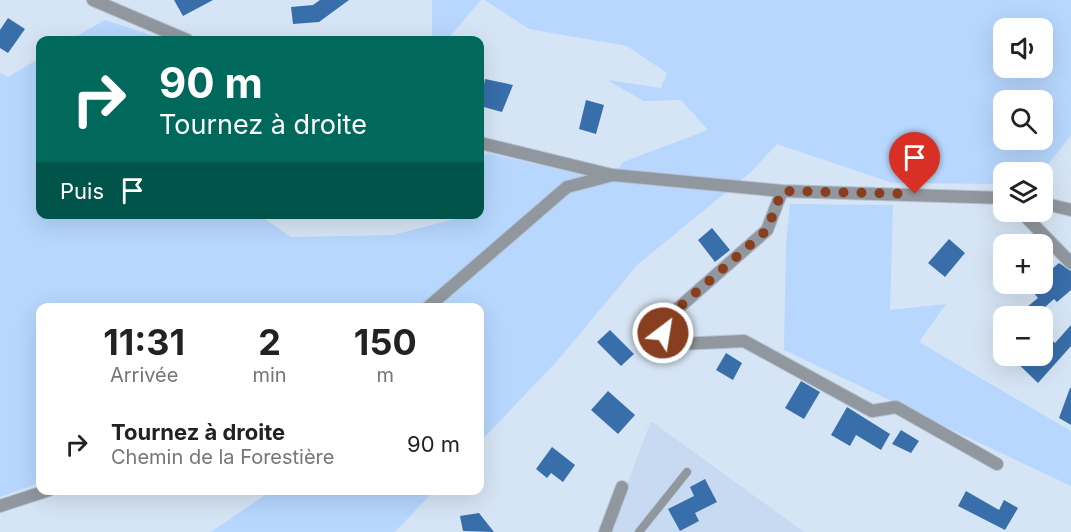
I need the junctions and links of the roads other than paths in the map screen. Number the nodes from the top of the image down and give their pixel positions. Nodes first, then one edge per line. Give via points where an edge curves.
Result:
1 (93, 0) edge
2 (178, 36) edge
3 (484, 144) edge
4 (613, 175) junction
5 (782, 191) junction
6 (993, 198) edge
7 (1053, 206) edge
8 (1071, 210) edge
9 (1031, 222) edge
10 (1071, 263) edge
11 (433, 303) edge
12 (997, 464) dead end
13 (687, 472) dead end
14 (622, 487) dead end
15 (36, 494) edge
16 (0, 506) edge
17 (605, 532) edge
18 (639, 532) edge

1 - 2 street
3 - 4 street
4 - 5 street
4 - 11 street via 567,187
5 - 6 street
5 - 12 street via 767,230 667,318 663,333 680,344 744,340 872,411 896,407
7 - 8 street
9 - 10 street
13 - 18 lane
14 - 17 street
15 - 16 street

